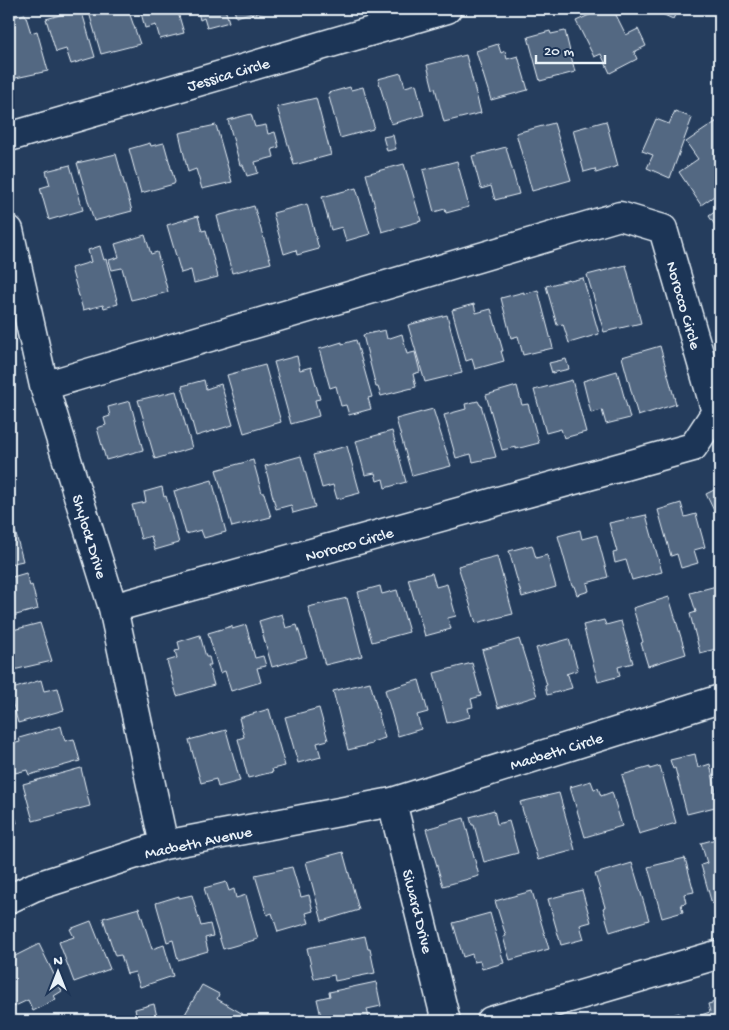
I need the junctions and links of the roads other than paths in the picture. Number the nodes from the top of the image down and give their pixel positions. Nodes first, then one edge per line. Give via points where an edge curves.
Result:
1 (447, 9) edge
2 (9, 137) edge
3 (9, 230) edge
4 (44, 386) junction
5 (113, 608) junction
6 (720, 699) edge
7 (392, 802) junction
8 (164, 845) junction
9 (9, 900) edge
10 (720, 954) edge
11 (446, 1021) edge
12 (490, 1021) edge

1 - 2 street, Jessica Circle
3 - 4 street, Shylock Drive
4 - 5 street, Shylock Drive
4 - 5 street, Norocco Circle via 620,216 663,229 716,412 694,447
5 - 8 street, Shylock Drive
6 - 7 street, Macbeth Circle
7 - 8 street, Macbeth Avenue
7 - 11 street, Siward Drive
8 - 9 street, Macbeth Avenue via 34,887
10 - 12 street

